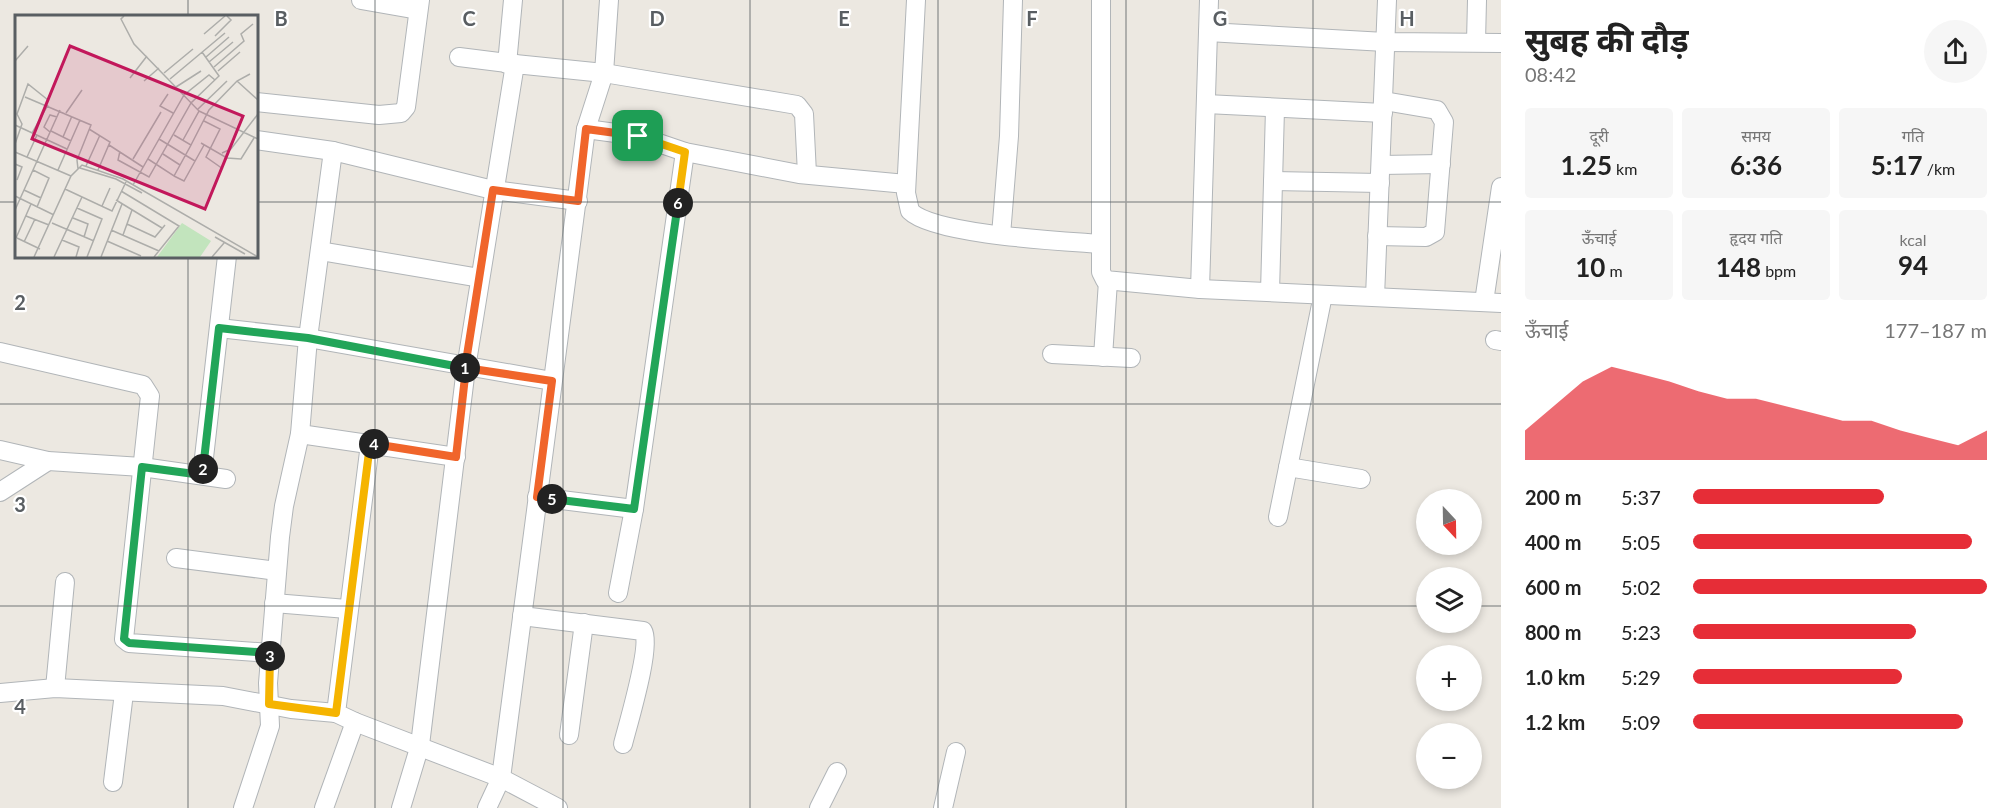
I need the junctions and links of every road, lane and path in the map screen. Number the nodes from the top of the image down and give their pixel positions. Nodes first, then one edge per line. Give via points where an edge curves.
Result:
1 (361, 0) edge
2 (513, 0) edge
3 (609, 0) edge
4 (916, 0) edge
5 (1013, 0) edge
6 (1101, 0) edge
7 (1209, 0) edge
8 (1387, 0) edge
9 (1477, 0) edge
10 (419, 5) edge
11 (1208, 32) junction
12 (1385, 42) junction
13 (1476, 42) junction
14 (1501, 43) edge
15 (459, 57) dead end
16 (511, 64) junction
17 (604, 73) junction
18 (258, 102) edge
19 (1206, 104) junction
20 (1383, 107) junction
21 (1275, 109) junction
22 (586, 129) junction
23 (258, 140) edge
24 (333, 151) junction
25 (685, 152) junction
26 (1441, 164) junction
27 (807, 174) junction
28 (1380, 174) junction
29 (1273, 181) junction
30 (906, 184) junction
31 (1501, 187) edge
32 (493, 190) junction
33 (578, 201) junction
34 (1001, 235) junction
35 (1377, 236) junction
36 (1101, 243) junction
37 (1497, 250) edge
38 (320, 251) junction
39 (228, 258) edge
40 (480, 278) junction
41 (1108, 281) junction
42 (1200, 289) junction
43 (1270, 292) junction
44 (1323, 295) junction
45 (1375, 297) junction
46 (1493, 303) edge
47 (219, 328) junction
48 (308, 338) junction
49 (0, 352) edge
50 (1052, 354) dead end
51 (1103, 357) junction
52 (1131, 358) dead end
53 (466, 368) junction
54 (552, 381) junction
55 (300, 434) junction
56 (370, 444) junction
57 (0, 450) edge
58 (456, 457) junction
59 (48, 461) junction
60 (142, 467) junction
61 (1288, 467) junction
62 (202, 475) junction
63 (226, 479) dead end
64 (1362, 479) dead end
65 (0, 492) edge
66 (537, 497) junction
67 (634, 509) junction
68 (1278, 517) dead end
69 (176, 558) dead end
70 (277, 571) junction
71 (65, 582) dead end
72 (618, 593) dead end
73 (274, 603) junction
74 (347, 609) junction
75 (522, 616) junction
76 (584, 623) junction
77 (270, 653) junction
78 (55, 688) junction
79 (0, 693) edge
80 (124, 693) junction
81 (269, 704) junction
82 (336, 713) junction
83 (355, 722) junction
84 (569, 735) dead end
85 (623, 744) dead end
86 (420, 745) junction
87 (956, 752) dead end
88 (837, 772) dead end
89 (501, 778) junction
90 (113, 782) dead end
91 (243, 808) edge
92 (324, 808) edge
93 (400, 808) edge
94 (488, 808) edge
95 (558, 808) edge
96 (819, 808) edge
97 (943, 808) edge

1 - 10 street
2 - 16 street
3 - 17 street
4 - 30 street
5 - 34 street
6 - 36 street
7 - 11 street
8 - 12 street
9 - 13 street
10 - 18 street via 406,107 401,113 379,115
11 - 12 street
11 - 19 street
12 - 13 street
12 - 20 street
13 - 14 street
15 - 16 street
16 - 17 street
16 - 32 street
17 - 22 street
17 - 27 street via 797,105 804,114
19 - 21 street
19 - 42 street
20 - 21 street
20 - 26 street via 1441,113
20 - 28 street
21 - 29 street
22 - 25 street via 638,136
22 - 33 street
23 - 24 street
24 - 32 street
24 - 38 street
25 - 27 street
25 - 67 street
26 - 28 street
26 - 35 street via 1433,234
27 - 30 street
28 - 29 street
28 - 35 street
29 - 43 street
30 - 34 street via 907,203 916,216 928,222
31 - 37 street
32 - 33 street
32 - 40 street
33 - 54 street
34 - 36 street
35 - 45 street
36 - 41 street via 1101,272
37 - 46 street
38 - 40 street
38 - 48 street
39 - 47 street
40 - 53 street
41 - 42 street
41 - 51 street
42 - 43 street
43 - 44 street
44 - 45 street
44 - 61 street
45 - 46 street
47 - 48 street
47 - 62 street
48 - 53 street
48 - 55 street
49 - 60 street via 143,385 150,396
50 - 51 street
51 - 52 street
53 - 54 street
53 - 58 street
54 - 66 street
55 - 56 street
55 - 70 street via 284,506
56 - 58 street
56 - 74 street
57 - 59 street
58 - 86 street
59 - 60 street
59 - 65 street
60 - 62 street
60 - 77 street via 124,639 129,643
61 - 64 street
61 - 68 street
62 - 63 street
66 - 67 street
66 - 75 street
67 - 72 street
69 - 70 street
70 - 73 street
71 - 78 street
73 - 74 street
73 - 77 street
74 - 82 street
75 - 76 street
75 - 89 street
76 - 84 street
76 - 85 street via 638,629 645,635 639,681
77 - 81 street
78 - 79 street
78 - 80 street
80 - 81 street via 223,696
80 - 90 street
81 - 82 street
81 - 91 street via 269,736
82 - 83 street
83 - 86 street
83 - 92 street
86 - 89 street
86 - 93 street
87 - 97 street
88 - 96 street
89 - 94 street
89 - 95 street

